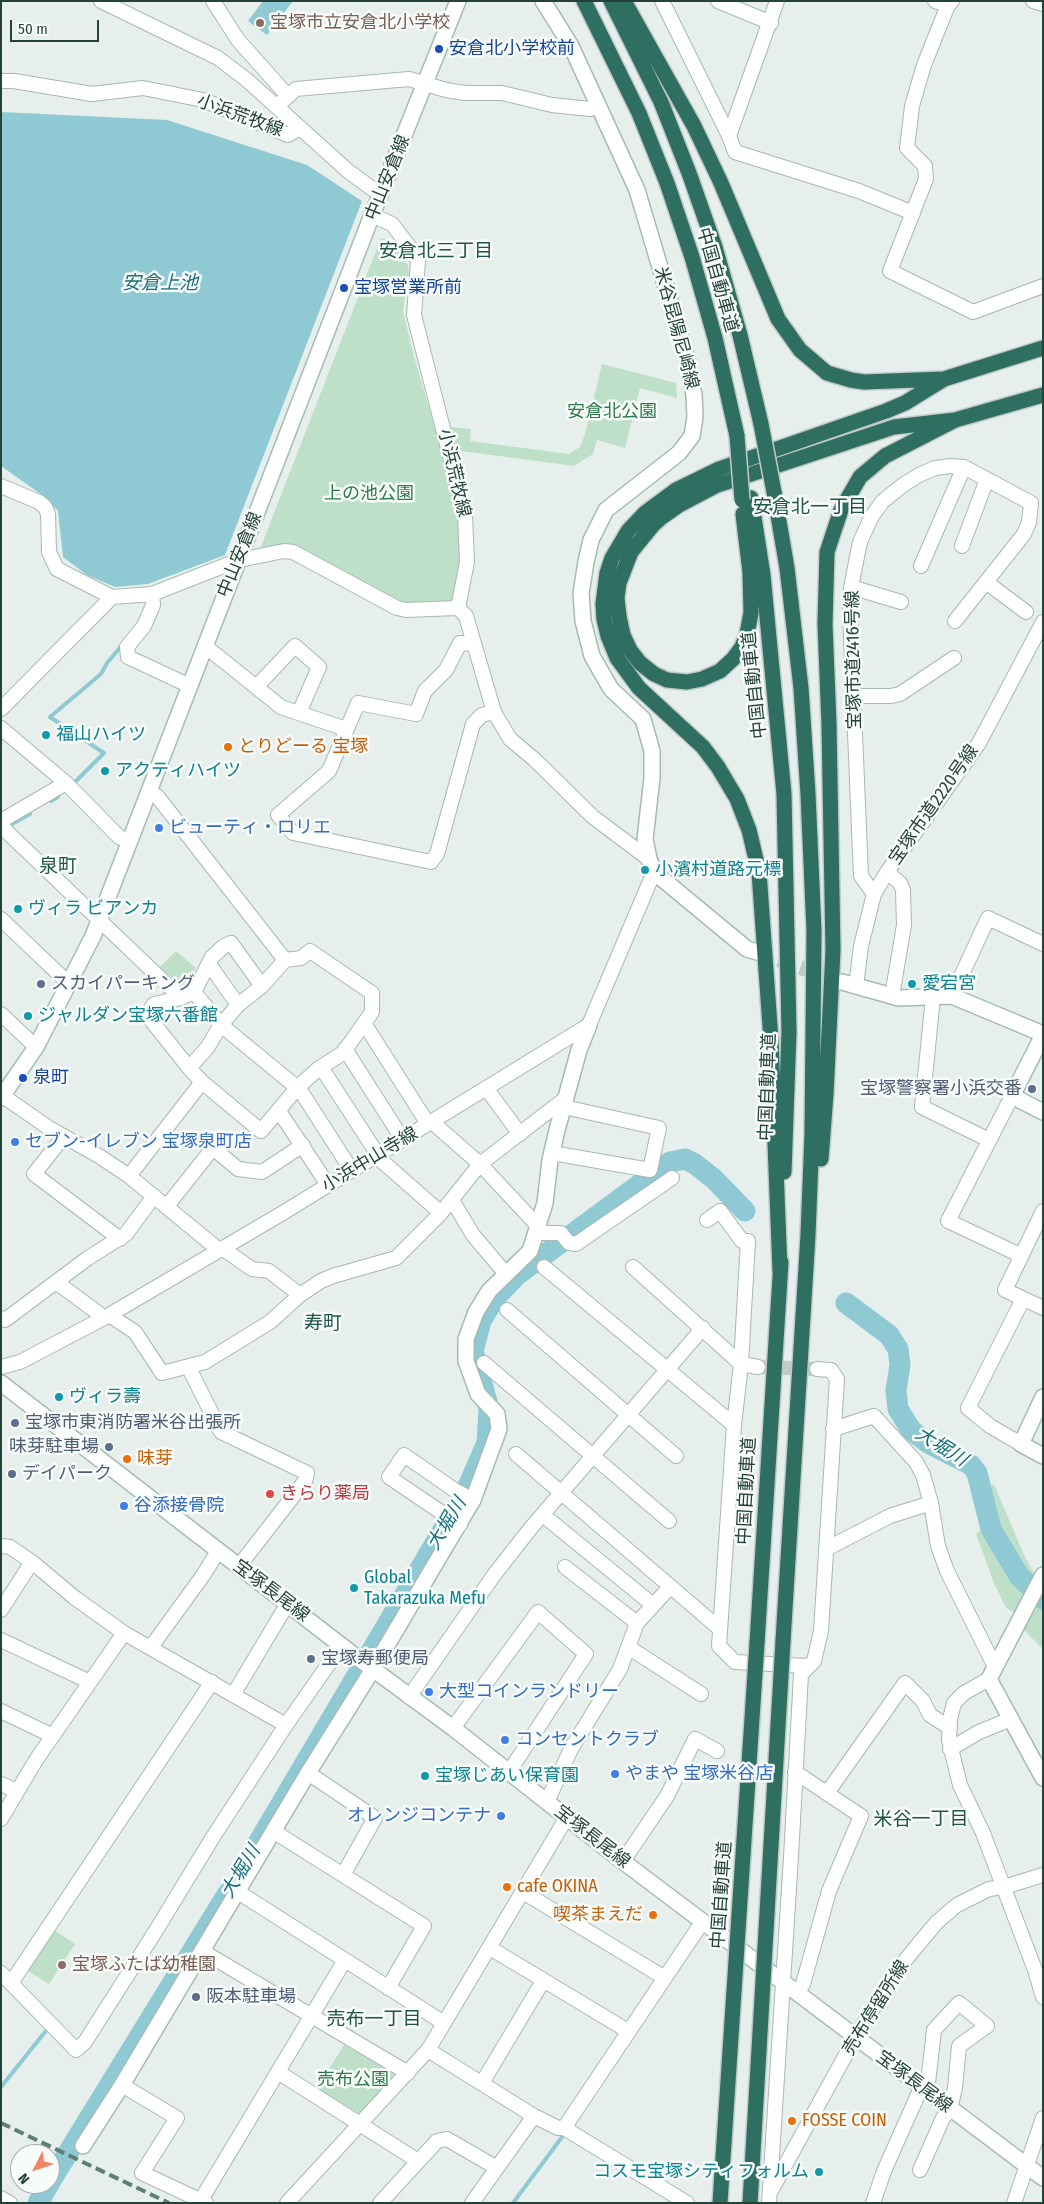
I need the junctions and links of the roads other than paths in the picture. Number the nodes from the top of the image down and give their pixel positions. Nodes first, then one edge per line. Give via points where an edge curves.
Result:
1 (101, 1) edge
2 (213, 1) edge
3 (458, 1) edge
4 (543, 1) edge
5 (584, 1) edge
6 (611, 1) edge
7 (624, 1) edge
8 (662, 1) edge
9 (718, 1) edge
10 (777, 1) edge
11 (1033, 1) edge
12 (945, 2) edge
13 (1043, 4) edge
14 (771, 23) junction
15 (1, 81) edge
16 (426, 83) junction
17 (287, 95) junction
18 (597, 105) junction
19 (277, 106) junction
20 (300, 128) junction
21 (729, 136) junction
22 (381, 194) junction
23 (913, 213) junction
24 (372, 215) junction
25 (1043, 286) edge
26 (1043, 348) edge
27 (944, 379) junction
28 (1043, 395) edge
29 (955, 420) junction
30 (964, 467) junction
31 (987, 479) junction
32 (1, 486) edge
33 (746, 499) junction
34 (1037, 501) edge
35 (962, 546) dead end
36 (239, 560) junction
37 (921, 566) dead end
38 (986, 582) junction
39 (852, 587) junction
40 (152, 594) junction
41 (112, 597) junction
42 (901, 602) dead end
43 (458, 608) junction
44 (1026, 612) dead end
45 (955, 621) dead end
46 (1043, 622) edge
47 (474, 644) junction
48 (205, 646) junction
49 (954, 658) dead end
50 (190, 686) junction
51 (256, 687) junction
52 (854, 696) junction
53 (1, 710) edge
54 (494, 712) junction
55 (299, 713) junction
56 (1, 728) edge
57 (346, 729) junction
58 (66, 783) junction
59 (149, 792) junction
60 (1, 823) edge
61 (129, 841) junction
62 (651, 865) junction
63 (887, 872) junction
64 (874, 894) junction
65 (1, 919) edge
66 (100, 920) junction
67 (1043, 944) edge
68 (757, 952) tunnel mouth
69 (285, 960) junction
70 (209, 964) junction
71 (70, 981) junction
72 (849, 984) joint
73 (262, 986) junction
74 (187, 995) junction
75 (892, 996) junction
76 (952, 996) junction
77 (933, 997) junction
78 (238, 1005) junction
79 (1, 1014) edge
80 (364, 1023) junction
81 (221, 1025) junction
82 (589, 1025) junction
83 (1043, 1034) edge
84 (36, 1047) junction
85 (345, 1049) junction
86 (321, 1067) junction
87 (188, 1068) junction
88 (202, 1082) junction
89 (297, 1088) junction
90 (486, 1088) junction
91 (1012, 1096) junction
92 (2, 1097) edge
93 (565, 1102) junction
94 (279, 1111) junction
95 (1043, 1112) edge
96 (430, 1123) junction
97 (520, 1134) junction
98 (64, 1136) junction
99 (402, 1140) junction
100 (989, 1140) junction
101 (302, 1145) junction
102 (552, 1153) junction
103 (377, 1156) junction
104 (480, 1164) junction
105 (352, 1171) junction
106 (128, 1176) junction
107 (672, 1178) dead end
108 (328, 1185) junction
109 (154, 1196) junction
110 (452, 1200) junction
111 (167, 1206) junction
112 (1043, 1211) edge
113 (441, 1212) junction
114 (706, 1220) dead end
115 (537, 1229) junction
116 (120, 1239) junction
117 (221, 1249) junction
118 (1020, 1255) junction
119 (544, 1267) dead end
120 (633, 1267) dead end
121 (780, 1271) junction
122 (506, 1274) junction
123 (56, 1282) junction
124 (300, 1295) junction
125 (1023, 1299) junction
126 (1043, 1308) edge
127 (507, 1310) dead end
128 (106, 1317) junction
129 (1, 1318) edge
130 (703, 1328) junction
131 (803, 1337) junction
132 (484, 1363) dead end
133 (741, 1364) junction
134 (1, 1367) edge
135 (758, 1367) tunnel mouth
136 (189, 1368) junction
137 (817, 1369) tunnel mouth
138 (668, 1370) junction
139 (1, 1383) edge
140 (1043, 1397) edge
141 (629, 1415) junction
142 (734, 1425) junction
143 (834, 1429) junction
144 (1021, 1444) junction
145 (516, 1454) dead end
146 (594, 1456) junction
147 (676, 1456) dead end
148 (1043, 1456) edge
149 (561, 1494) junction
150 (467, 1497) junction
151 (930, 1503) junction
152 (543, 1515) junction
153 (454, 1521) junction
154 (669, 1521) dead end
155 (1, 1546) edge
156 (826, 1548) junction
157 (218, 1551) junction
158 (32, 1562) junction
159 (239, 1566) junction
160 (565, 1567) dead end
161 (1043, 1575) edge
162 (670, 1587) junction
163 (288, 1603) junction
164 (653, 1606) junction
165 (1, 1610) edge
166 (637, 1623) junction
167 (720, 1629) junction
168 (124, 1633) junction
169 (1, 1640) edge
170 (342, 1645) junction
171 (628, 1647) junction
172 (151, 1648) junction
173 (368, 1665) junction
174 (806, 1666) junction
175 (992, 1673) junction
176 (90, 1682) junction
177 (212, 1682) junction
178 (701, 1694) dead end
179 (233, 1695) junction
180 (410, 1697) junction
181 (1, 1712) edge
182 (1011, 1719) junction
183 (286, 1725) junction
184 (453, 1728) junction
185 (950, 1728) junction
186 (53, 1736) junction
187 (950, 1748) junction
188 (717, 1751) dead end
189 (509, 1772) junction
190 (795, 1772) junction
191 (308, 1773) junction
192 (1043, 1778) edge
193 (1, 1784) edge
194 (17, 1791) junction
195 (827, 1793) junction
196 (547, 1802) junction
197 (567, 1817) junction
198 (1, 1819) edge
199 (273, 1831) junction
200 (623, 1862) junction
201 (343, 1875) junction
202 (1043, 1875) edge
203 (1004, 1887) junction
204 (238, 1892) junction
205 (523, 1892) junction
206 (703, 1921) junction
207 (490, 1948) junction
208 (202, 1951) junction
209 (345, 1960) junction
210 (6, 1978) edge
211 (664, 1978) junction
212 (544, 1981) junction
213 (783, 1982) junction
214 (388, 1988) junction
215 (798, 1992) junction
216 (1043, 1997) edge
217 (311, 2017) junction
218 (444, 2023) junction
219 (628, 2031) junction
220 (855, 2038) junction
221 (428, 2050) junction
222 (278, 2072) junction
223 (408, 2073) junction
224 (482, 2083) junction
225 (122, 2084) junction
226 (924, 2090) junction
227 (950, 2109) junction
228 (534, 2116) junction
229 (1043, 2118) edge
230 (361, 2124) junction
231 (564, 2128) junction
232 (83, 2146) dead end
233 (418, 2161) junction
234 (1027, 2166) junction
235 (497, 2168) junction
236 (920, 2170) dead end
237 (1043, 2178) edge
238 (1, 2198) edge
239 (769, 2198) edge
240 (204, 2201) edge
241 (10, 2203) edge
242 (287, 2203) edge
243 (380, 2203) edge
244 (472, 2203) edge
245 (687, 2203) edge
246 (720, 2203) edge
247 (750, 2203) edge
248 (874, 2203) edge
249 (1014, 2203) edge

1 - 19 street via 218,58
2 - 17 street via 238,40
3 - 16 street, 中山安倉線
4 - 18 street, 米谷昆陽尼崎線 via 571,46
5 - 33 highway, 中国自動車道, bridge via 639,112 692,257 715,338 737,436
6 - 131 highway, 中国自動車道, bridge via 661,102 715,247 761,424 787,568 801,688 814,931 812,1134
7 - 27 highway via 694,126 778,319 800,350 827,373 851,380
8 - 21 street
9 - 14 street
10 - 14 street
11 - 13 street
12 - 23 street via 912,106 907,148 925,166 926,179
14 - 21 street
15 - 20 street, 小浜荒牧線 via 92,94 143,88 203,100 288,135
16 - 17 street via 409,78 296,89
16 - 18 street via 446,90 502,93 552,105 590,109
16 - 22 street, 中山安倉線
17 - 19 street
18 - 62 street, 米谷昆陽尼崎線 via 646,215 687,358 694,395 692,436 679,453 606,510 591,540 581,593 583,621 592,656 611,689 642,720 652,751 645,839
19 - 20 street
20 - 22 street via 348,171
21 - 23 street via 735,152 859,191
22 - 24 street, 中山安倉線
23 - 25 street via 890,271 973,312
24 - 36 street, 中山安倉線
24 - 43 street, 小浜荒牧線 via 392,224 418,261 414,316 465,515 467,562
26 - 27 highway
27 - 121 highway via 886,412 719,469 676,490 645,513 628,531 612,558 604,589 604,619 617,658 639,688 703,747 737,799 749,830 759,872 770,1030
28 - 29 highway
29 - 33 highway via 894,426 715,486 657,521 631,552 619,583 618,598 623,635 630,650 654,674 667,680 688,682 702,679 720,670 742,647 751,613
29 - 131 highway via 885,456 860,477 841,510 827,552 825,624 830,734 832,950 826,1094
30 - 31 street, 宝塚市道2416号線
30 - 37 street
30 - 39 street, 宝塚市道2416号線 via 935,468 902,485 883,501 860,542
31 - 34 street, 宝塚市道2416号線
31 - 35 street
32 - 41 street via 45,507 49,552 57,568
33 - 121 highway, 中国自動車道 via 762,575 784,794 790,1032
34 - 38 street via 1024,534
36 - 40 street
36 - 43 street via 293,552 396,608
36 - 48 street, 中山安倉線
38 - 44 street
38 - 45 street
39 - 42 street
39 - 52 street, 宝塚市道2416号線
40 - 41 street
40 - 50 street via 153,605 144,626 127,647 128,657
41 - 53 street
43 - 47 street via 466,616
46 - 63 street, 宝塚市道2220号線 via 979,743
47 - 54 street
47 - 57 street via 460,643 446,670 425,692 416,714 358,703
48 - 50 street, 中山安倉線
48 - 51 street
49 - 52 street via 900,694
50 - 59 street, 中山安倉線
51 - 55 street via 281,708
51 - 55 street via 295,646 319,667
52 - 64 street, 宝塚市道2416号線 via 861,876
54 - 57 street via 482,715 473,724 438,854 431,862 293,833 278,814 329,770
54 - 62 street via 510,739 593,817
55 - 57 street
56 - 58 street
58 - 60 street
58 - 61 street via 119,837
59 - 61 street, 中山安倉線
59 - 69 street via 157,796
60 - 66 street
61 - 66 street, 中山安倉線
62 - 68 street via 747,949
62 - 82 street
63 - 64 street
63 - 75 street, 宝塚市道2220号線 via 903,890 904,925
64 - 72 street
65 - 71 street via 61,977
66 - 71 street, 中山安倉線
66 - 74 street
67 - 76 street via 988,918
69 - 73 street
69 - 80 street via 300,958 310,951 372,994 372,1012
70 - 73 street via 212,957 231,943
70 - 74 street
70 - 78 street
71 - 84 street, 中山安倉線
72 - 75 street
73 - 78 street
74 - 81 street
74 - 87 street via 154,1004 147,1015
75 - 77 street
76 - 77 street
76 - 83 street
77 - 100 street via 922,1107
78 - 81 street
79 - 84 street
80 - 85 street
80 - 96 street
81 - 87 street via 207,1048
81 - 89 street
82 - 90 street, 小浜中山寺線
82 - 93 street
83 - 91 street
84 - 92 street, 中山安倉線
85 - 86 street
85 - 99 street
86 - 89 street
86 - 103 street
87 - 88 street
88 - 94 street via 261,1132
88 - 106 street
89 - 94 street
89 - 105 street
90 - 96 street, 小浜中山寺線
90 - 97 street
91 - 95 street
91 - 100 street
92 - 98 street
93 - 97 street
93 - 102 street
93 - 102 street via 659,1128 650,1170
94 - 101 street
96 - 99 street, 小浜中山寺線
96 - 104 street
97 - 104 street
98 - 106 street
98 - 116 street via 34,1174
99 - 103 street, 小浜中山寺線
100 - 118 street via 948,1221
101 - 108 street
101 - 111 street via 262,1172 238,1169 212,1148
102 - 115 street via 545,1203
103 - 105 street, 小浜中山寺線
103 - 113 street
104 - 110 street
104 - 115 street
105 - 108 street, 小浜中山寺線
106 - 109 street
107 - 115 street via 576,1244 569,1243 560,1233
108 - 117 street, 小浜中山寺線
109 - 111 street
109 - 116 street
110 - 113 street
110 - 122 street via 473,1235
111 - 117 street
112 - 118 street
113 - 124 street via 396,1258 333,1276
114 - 133 street via 720,1211 742,1241 748,1241
115 - 122 street via 530,1251
116 - 123 street
117 - 124 street via 252,1269 269,1271
117 - 128 street, 小浜中山寺線
118 - 125 street via 1004,1290
119 - 138 street
120 - 130 street
121 - 246 highway, 中国自動車道, bridge
122 - 150 street via 489,1291 476,1312 466,1339 466,1361 478,1394 497,1414 500,1429
123 - 128 street
123 - 129 street via 5,1320
124 - 136 street via 247,1338
125 - 126 street
125 - 144 street via 968,1408 990,1426
127 - 141 street
128 - 134 street, 小浜中山寺線 via 20,1362
128 - 136 street via 135,1332 162,1373
130 - 133 street
130 - 138 street
131 - 247 highway, 中国自動車道, bridge
132 - 146 street
133 - 135 street
133 - 142 street
136 - 159 street via 221,1432 307,1473 305,1481
137 - 143 street via 831,1370 837,1380
138 - 141 street
138 - 142 street
139 - 157 street, 宝塚長尾線
140 - 144 street
141 - 146 street
141 - 147 street
142 - 167 street
143 - 151 street via 874,1416 916,1462
143 - 156 street
144 - 148 street
145 - 149 street
146 - 149 street
146 - 154 street
149 - 152 street
149 - 162 street
150 - 153 street
150 - 153 street via 404,1455 389,1477
151 - 156 street via 890,1516
151 - 175 street via 938,1546 947,1571
152 - 164 street
152 - 180 street via 494,1575
153 - 173 street
155 - 158 street via 10,1547
156 - 174 street via 818,1650 814,1661
157 - 159 street, 宝塚長尾線
157 - 172 street
158 - 165 street
158 - 168 street
159 - 163 street, 宝塚長尾線
160 - 166 street
161 - 175 street
162 - 164 street
162 - 167 street
163 - 170 street, 宝塚長尾線
163 - 179 street
164 - 166 street
166 - 171 street
167 - 174 street via 719,1646 734,1662
168 - 172 street
168 - 176 street
169 - 176 street
170 - 173 street, 宝塚長尾線
170 - 183 street
171 - 178 street
171 - 196 street via 620,1669 571,1749
172 - 177 street
173 - 180 street, 宝塚長尾線
173 - 191 street
174 - 190 street via 801,1674
175 - 182 street
175 - 185 street via 954,1703
176 - 186 street
177 - 179 street
177 - 210 street
179 - 183 street
180 - 184 street, 宝塚長尾線
181 - 186 street
182 - 187 street
182 - 192 street
183 - 210 street via 85,2042 76,2050
184 - 189 street, 宝塚長尾線
184 - 189 street via 538,1612 586,1654
185 - 187 street
185 - 195 street via 930,1716 905,1682
186 - 194 street
187 - 203 street via 960,1785 984,1833
188 - 200 street via 695,1739 667,1796
189 - 196 street, 宝塚長尾線
190 - 195 street
190 - 213 street
191 - 199 street
191 - 201 street via 375,1818
193 - 194 street
194 - 198 street
195 - 215 street via 861,1816 829,1891 814,1949
196 - 197 street, 宝塚長尾線
197 - 200 street, 宝塚長尾線
197 - 205 street
199 - 201 street
199 - 204 street
200 - 206 street, 宝塚長尾線
201 - 214 street via 424,1926
202 - 203 street, 売布停留所線
203 - 216 street
203 - 220 street, 売布停留所線 via 990,1889 957,1905 937,1922 892,1977
204 - 208 street
204 - 209 street
205 - 207 street
205 - 211 street
206 - 211 street
206 - 213 street, 宝塚長尾線
207 - 212 street
207 - 218 street
208 - 217 street
208 - 225 street
209 - 214 street
209 - 217 street
211 - 219 street
212 - 219 street
212 - 224 street
213 - 215 street, 宝塚長尾線
213 - 239 street
214 - 218 street
215 - 220 street, 宝塚長尾線
217 - 222 street
217 - 223 street
218 - 221 street
219 - 231 street
220 - 226 street, 宝塚長尾線
220 - 239 street, 売布停留所線
221 - 223 street
221 - 224 street
222 - 230 street
222 - 240 street
223 - 230 street
224 - 228 street
225 - 232 street
225 - 240 street via 177,2118 142,2173
226 - 227 street, 宝塚長尾線
226 - 227 street via 934,2030 959,2003 987,2026 959,2046
226 - 248 street via 884,2171
227 - 234 street, 宝塚長尾線
227 - 236 street
228 - 231 street
228 - 235 street
229 - 234 street
230 - 233 street
230 - 242 street
231 - 245 street
233 - 235 street via 437,2141 447,2139
233 - 243 street
234 - 237 street, 宝塚長尾線
234 - 249 street
235 - 244 street
238 - 241 street

